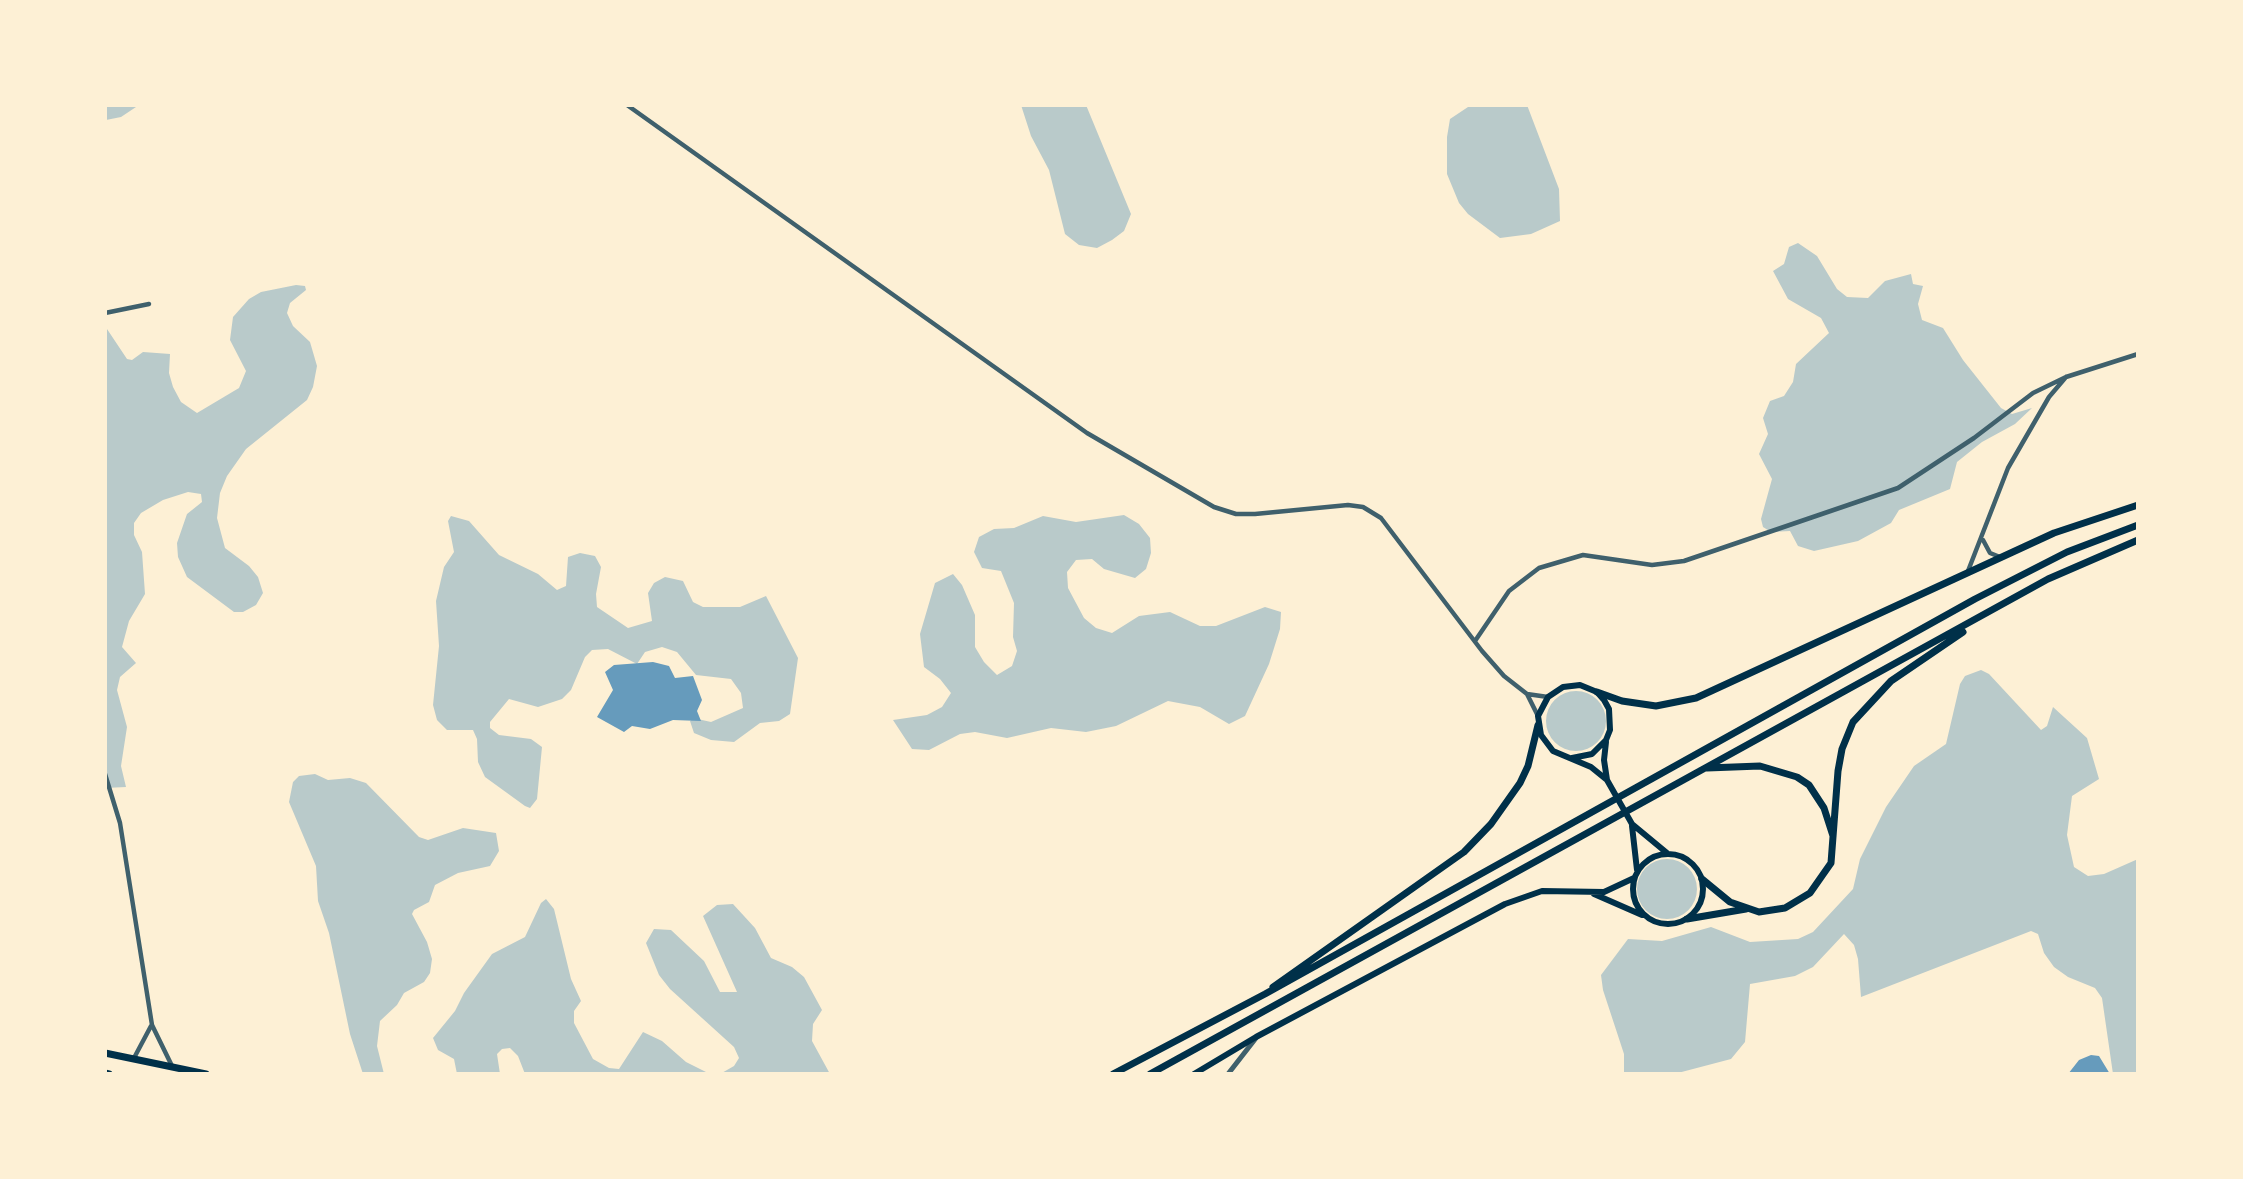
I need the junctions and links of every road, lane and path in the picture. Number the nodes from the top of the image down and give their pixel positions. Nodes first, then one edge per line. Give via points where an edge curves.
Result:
1 (626, 105) edge
2 (149, 304) dead end
3 (105, 313) edge
4 (2138, 354) edge
5 (2066, 377) junction
6 (2138, 505) edge
7 (2138, 525) edge
8 (1982, 539) junction
9 (2138, 540) edge
10 (2000, 557) junction
11 (1967, 573) junction
12 (1996, 609) junction
13 (1475, 641) junction
14 (1597, 692) junction
15 (1527, 694) junction
16 (1548, 697) junction
17 (1538, 721) junction
18 (1606, 740) junction
19 (1572, 758) junction
20 (1703, 769) junction
21 (105, 774) edge
22 (1608, 780) junction
23 (1632, 824) junction
24 (1835, 844) junction
25 (1667, 853) junction
26 (1635, 875) junction
27 (1702, 879) junction
28 (1592, 893) junction
29 (1747, 909) junction
30 (1644, 916) junction
31 (1688, 919) junction
32 (1265, 994) junction
33 (152, 1025) junction
34 (1256, 1037) junction
35 (105, 1052) edge
36 (134, 1059) junction
37 (172, 1067) junction
38 (206, 1074) edge
39 (1112, 1074) edge
40 (1150, 1074) edge
41 (1194, 1074) edge
42 (1227, 1074) edge

1 - 13 street via 1087,433 1214,507 1255,514 1348,505 1363,507 1381,518
2 - 3 street
4 - 5 street
5 - 8 street via 2049,397 2008,468
5 - 13 street via 2033,393 1898,488 1684,561 1652,565 1583,555 1539,568 1509,591
6 - 10 highway via 2088,519
7 - 32 highway via 2067,552 1996,588
8 - 10 street via 1990,553
8 - 11 street
9 - 12 highway via 2048,579
10 - 11 highway
11 - 14 highway via 1696,698 1656,706
12 - 20 highway
12 - 24 highway via 1891,681 1853,722 1838,771
13 - 15 street via 1504,676
14 - 16 main road via 1571,685
14 - 18 main road via 1609,709
15 - 16 street
15 - 17 street
16 - 17 main road
17 - 19 main road via 1546,744
17 - 32 highway via 1520,783 1464,852 1295,968
18 - 19 main road via 1592,754
18 - 22 main road
19 - 22 main road
20 - 24 highway via 1760,766 1797,777 1809,785 1824,808
20 - 40 highway
21 - 33 street via 120,823
22 - 23 main road
23 - 25 main road
23 - 26 main road
24 - 29 highway via 1826,874 1810,893 1785,908
25 - 26 main road via 1650,858
25 - 27 main road via 1692,863
26 - 28 main road via 1614,889
26 - 30 main road via 1633,898
27 - 29 highway via 1730,902
27 - 31 main road via 1701,901
28 - 30 main road
28 - 34 main road via 1563,889 1522,896
29 - 31 highway
30 - 31 main road via 1665,925
32 - 39 highway
33 - 36 street
33 - 37 street
34 - 41 main road
34 - 42 street
35 - 36 highway
36 - 37 highway
37 - 38 highway

